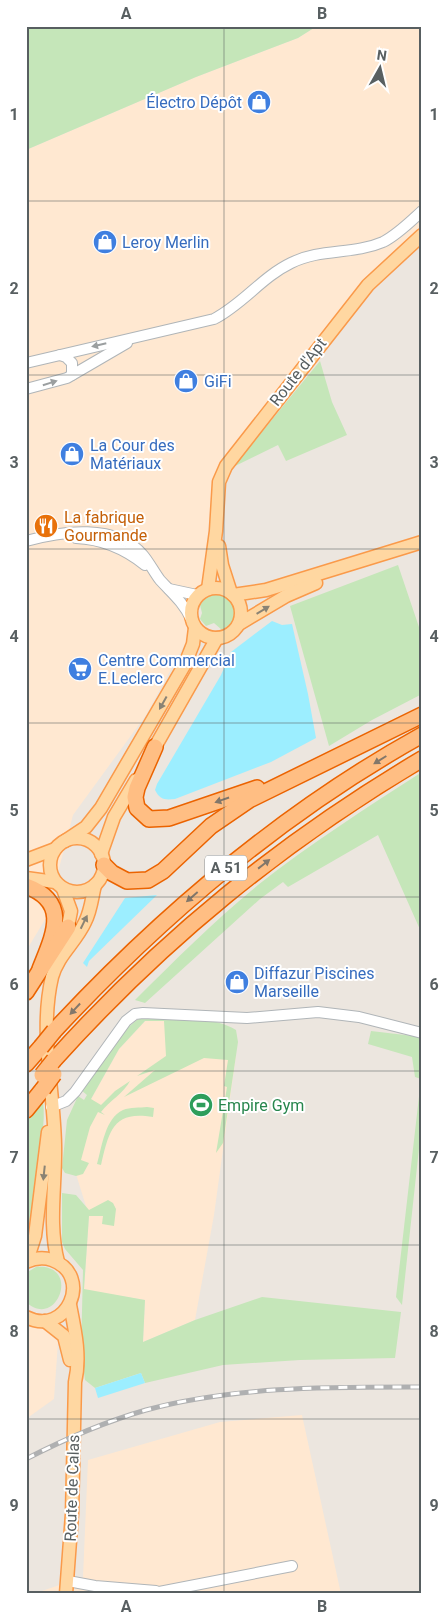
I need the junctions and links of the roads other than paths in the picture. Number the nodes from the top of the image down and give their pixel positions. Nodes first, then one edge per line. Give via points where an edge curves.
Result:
1 (422, 211) edge
2 (422, 235) edge
3 (137, 338) junction
4 (60, 355) junction
5 (26, 363) edge
6 (72, 375) junction
7 (26, 389) edge
8 (216, 531) junction
9 (26, 541) edge
10 (422, 542) edge
11 (26, 548) edge
12 (360, 563) junction
13 (152, 570) junction
14 (168, 588) junction
15 (202, 592) junction
16 (232, 594) junction
17 (193, 623) junction
18 (239, 624) junction
19 (217, 638) junction
20 (422, 715) edge
21 (422, 735) edge
22 (155, 747) junction
23 (349, 751) junction
24 (422, 759) edge
25 (65, 841) junction
26 (55, 849) junction
27 (102, 859) junction
28 (26, 860) edge
29 (26, 878) edge
30 (59, 885) junction
31 (95, 885) junction
32 (26, 886) edge
33 (68, 927) junction
34 (63, 953) junction
35 (40, 969) junction
36 (26, 992) edge
37 (422, 1032) edge
38 (26, 1064) edge
39 (48, 1075) junction
40 (26, 1094) edge
41 (51, 1107) junction
42 (26, 1110) edge
43 (27, 1262) edge
44 (58, 1262) junction
45 (70, 1305) junction
46 (26, 1317) edge
47 (45, 1321) junction
48 (75, 1382) junction
49 (292, 1566) dead end
50 (67, 1587) edge
51 (162, 1591) junction
52 (149, 1594) edge

1 - 3 street via 382,242 312,254 288,264 235,307 214,319
2 - 8 main road, Route d'Apt via 368,285 226,466 219,482
3 -> 4 street
3 - 6 street
4 - 5 street
4 - 6 street via 72,363
7 -> 6 street
8 - 15 main road, Route d'Apt
8 - 16 main road, Route d'Apt via 222,565
9 - 13 street via 69,532 102,534 127,542 142,554
10 - 12 main road
11 - 13 street via 70,538 93,540 123,550
12 - 16 main road via 266,590
18 -> 12 main road via 286,596
13 - 14 street
14 - 15 street
14 - 17 street via 185,605
15 - 16 main road via 224,589
15 - 17 main road via 193,602
16 - 18 main road via 241,608
17 - 19 main road via 209,638
17 -> 25 main road via 193,644 185,664 101,808 81,832
18 - 19 main road via 230,634
19 - 22 main road
20 - 23 highway
21 -> 38 highway, A 51, bridge via 301,810 228,866 144,941 54,1031
23 -> 22 highway via 260,787 155,820 144,816 135,803 137,788
22 - 27 main road via 114,817
23 - 27 highway via 236,808 148,880 127,881 114,875
39 -> 24 highway, A 51 via 114,996 261,866 331,815
25 - 26 main road
25 - 27 main road via 86,840 95,846
26 - 28 main road
26 - 30 main road via 50,871
27 - 31 main road via 102,876
29 - 30 main road
30 - 31 main road via 79,892
30 - 33 main road via 71,910
34 -> 31 main road via 85,923
32 - 35 highway via 45,895 56,919 54,934
33 - 34 main road
33 - 35 highway
34 - 41 main road via 53,975 47,1005
35 - 36 highway
37 - 41 street via 359,1017 318,1012 247,1018 143,1012 126,1021 75,1092 66,1101
39 - 40 highway, A 51
39 - 42 highway
41 -> 43 main road via 36,1236
41 - 44 main road via 56,1144 53,1226
43 - 44 main road via 46,1258
44 - 45 main road, Route de Calas via 72,1281 74,1291
45 - 47 main road via 60,1316
45 - 48 main road, Route de Calas via 77,1346
46 - 47 main road
47 - 48 main road, Route de Calas via 64,1336
48 - 50 main road, Route de Calas
49 - 51 street
50 - 51 street
51 - 52 street

